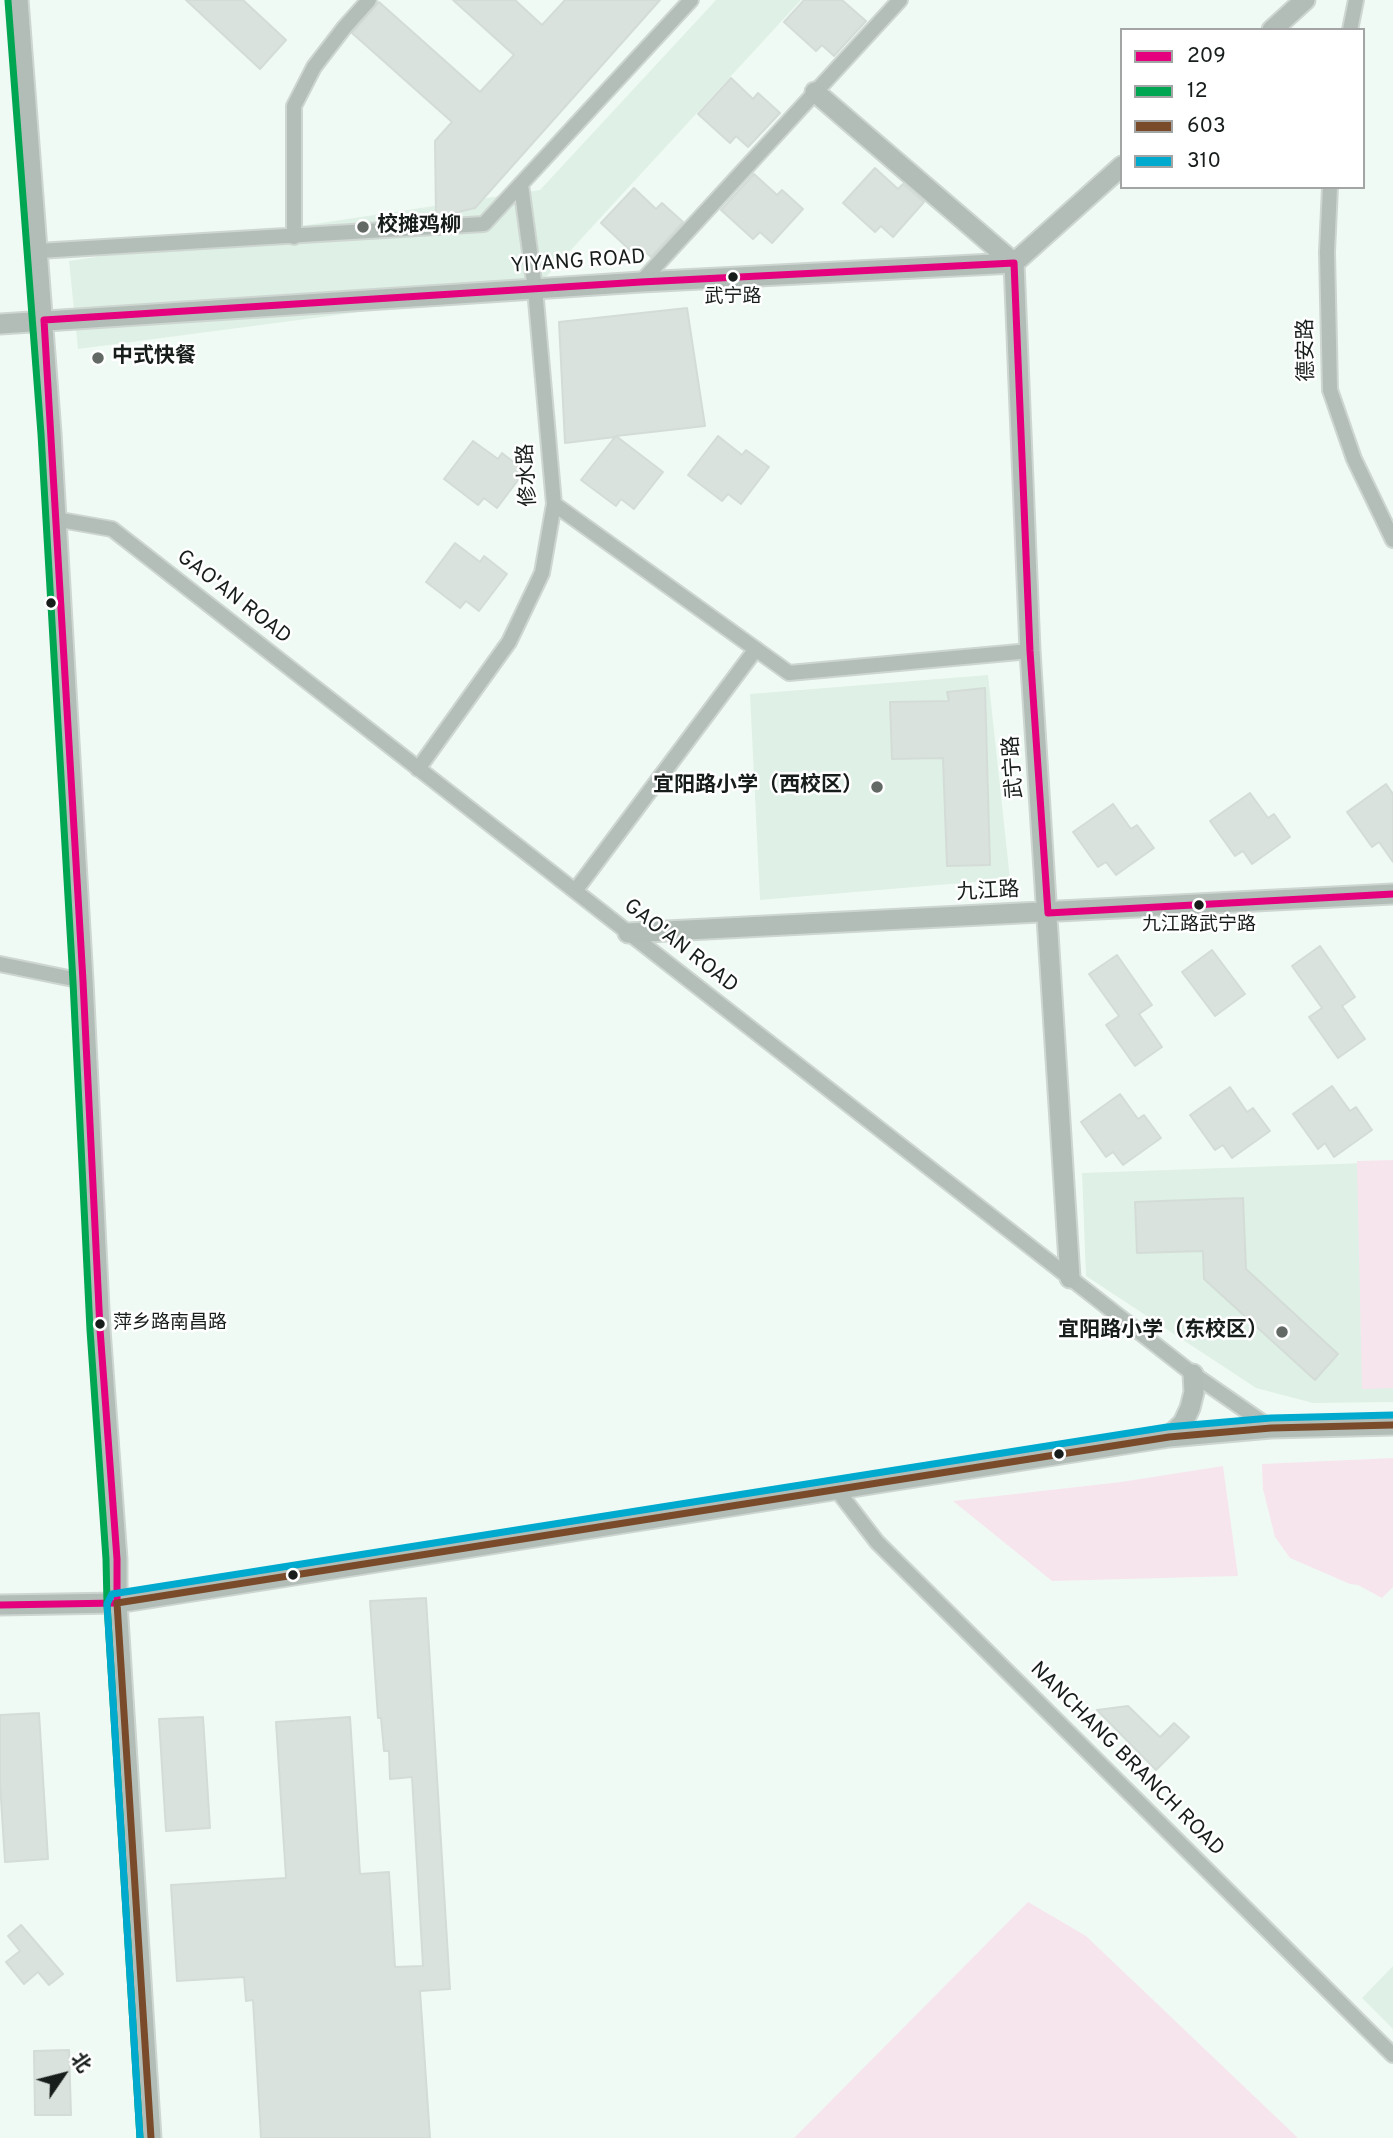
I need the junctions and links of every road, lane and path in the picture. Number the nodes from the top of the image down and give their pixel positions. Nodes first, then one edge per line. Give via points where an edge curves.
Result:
1 (18, 0) edge
2 (369, 0) edge
3 (691, 0) edge
4 (900, 0) edge
5 (1305, 0) edge
6 (1356, 0) edge
7 (1274, 28) edge
8 (1350, 28) edge
9 (815, 92) junction
10 (1120, 168) edge
11 (521, 185) junction
12 (1330, 189) edge
13 (294, 236) junction
14 (38, 251) junction
15 (1014, 263) junction
16 (641, 282) junction
17 (535, 289) junction
18 (44, 320) junction
19 (0, 324) edge
20 (554, 504) junction
21 (55, 519) junction
22 (1393, 540) edge
23 (756, 649) junction
24 (1030, 651) junction
25 (418, 769) junction
26 (575, 891) junction
27 (1393, 894) edge
28 (1048, 913) junction
29 (628, 933) junction
30 (0, 964) edge
31 (83, 981) junction
32 (1070, 1278) junction
33 (1192, 1374) junction
34 (1393, 1425) edge
35 (1271, 1428) junction
36 (1169, 1437) junction
37 (837, 1490) junction
38 (117, 1603) junction
39 (0, 1605) edge
40 (1393, 2054) edge
41 (151, 2138) edge

1 - 14 main road
2 - 13 street via 314,67 294,106
3 - 11 street
4 - 9 street
5 - 7 main road
6 - 8 street
9 - 15 main road
9 - 16 street
10 - 15 main road
11 - 13 street via 484,224
11 - 17 street, 修水路
12 - 22 street, 德安路 via 1330,390 1354,459
13 - 14 street
14 - 18 main road
15 - 16 main road, YIYANG ROAD
15 - 24 main road, 武宁路
16 - 17 main road, YIYANG ROAD
17 - 18 main road, YIYANG ROAD
17 - 20 street, 修水路
18 - 19 main road, YIYANG ROAD
18 - 21 main road
20 - 23 street
20 - 25 street, 修水路 via 542,573 509,642
21 - 25 street, GAO'AN ROAD via 112,530
21 - 31 main road
23 - 24 street via 789,673
23 - 26 street
24 - 28 main road, 武宁路
25 - 26 street, GAO'AN ROAD
26 - 29 street, GAO'AN ROAD
27 - 28 main road, 九江路
28 - 29 main road, 九江路
28 - 32 main road, 武宁路
29 - 32 street, GAO'AN ROAD
30 - 31 street
31 - 38 main road
32 - 33 street, GAO'AN ROAD
33 - 35 street, GAO'AN ROAD
33 - 36 main road via 1190,1408
34 - 35 main road
35 - 36 main road
36 - 37 main road
37 - 38 main road
37 - 40 street, NANCHANG BRANCH ROAD via 877,1542
38 - 39 main road
38 - 41 main road

